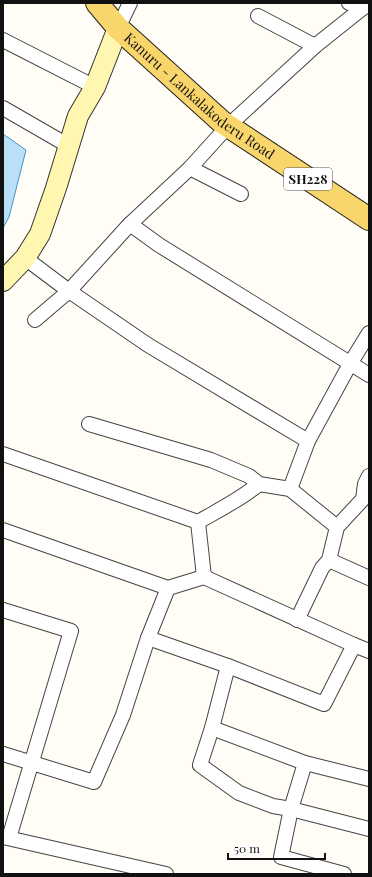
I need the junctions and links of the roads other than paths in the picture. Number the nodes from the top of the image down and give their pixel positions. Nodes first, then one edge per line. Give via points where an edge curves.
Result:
1 (97, 3) edge
2 (130, 3) edge
3 (349, 3) edge
4 (366, 6) edge
5 (258, 16) dead end
6 (118, 28) junction
7 (3, 40) edge
8 (315, 46) junction
9 (95, 87) junction
10 (3, 108) edge
11 (232, 129) junction
12 (69, 146) junction
13 (190, 168) junction
14 (241, 194) dead end
15 (369, 219) edge
16 (130, 224) junction
17 (25, 258) junction
18 (3, 281) edge
19 (69, 291) junction
20 (35, 320) dead end
21 (369, 333) edge
22 (350, 364) junction
23 (369, 375) edge
24 (89, 424) dead end
25 (308, 441) junction
26 (3, 454) edge
27 (369, 476) edge
28 (259, 484) junction
29 (290, 489) junction
30 (366, 500) edge
31 (198, 522) junction
32 (337, 527) junction
33 (3, 530) edge
34 (329, 560) junction
35 (204, 577) junction
36 (369, 578) edge
37 (168, 588) junction
38 (3, 610) edge
39 (297, 620) junction
40 (148, 638) junction
41 (354, 645) junction
42 (369, 651) edge
43 (228, 666) junction
44 (212, 728) junction
45 (3, 754) edge
46 (32, 763) junction
47 (305, 763) junction
48 (369, 779) edge
49 (292, 809) junction
50 (369, 829) edge
51 (6, 838) edge
52 (127, 870) edge
53 (166, 874) edge
54 (344, 874) edge

1 - 6 main road, Kanuru - Lankalakoderu Road / SH228
2 - 6 street
3 - 4 street
4 - 8 street
5 - 8 street
6 - 9 main road
6 - 11 main road, Kanuru - Lankalakoderu Road / SH228
7 - 9 street
8 - 11 street
9 - 12 main road via 78,116
10 - 12 street
11 - 13 street
11 - 15 main road, Kanuru - Lankalakoderu Road / SH228
12 - 17 main road via 40,234
13 - 14 street
13 - 16 street
16 - 19 street
16 - 22 street
17 - 18 main road
17 - 19 street
19 - 20 street
19 - 25 street via 148,345
21 - 22 street
22 - 23 street
22 - 25 street
24 - 28 street via 211,460 249,476
25 - 29 street
26 - 31 street
27 - 30 street via 365,484
28 - 29 street
28 - 31 street via 247,494
29 - 32 street
30 - 32 street
31 - 35 street
32 - 34 street
33 - 37 street
34 - 36 street
34 - 39 street via 322,568
35 - 37 street
35 - 39 street
37 - 40 street
38 - 46 street via 71,631
39 - 41 street
40 - 43 street
40 - 46 street via 123,715 94,782
41 - 42 street
41 - 43 street via 324,704
43 - 44 street
44 - 47 street
44 - 49 street via 200,765 239,793 273,806
45 - 46 street
46 - 51 street
47 - 48 street
47 - 49 street
49 - 50 street
49 - 54 street via 281,858
51 - 52 street
52 - 53 street

